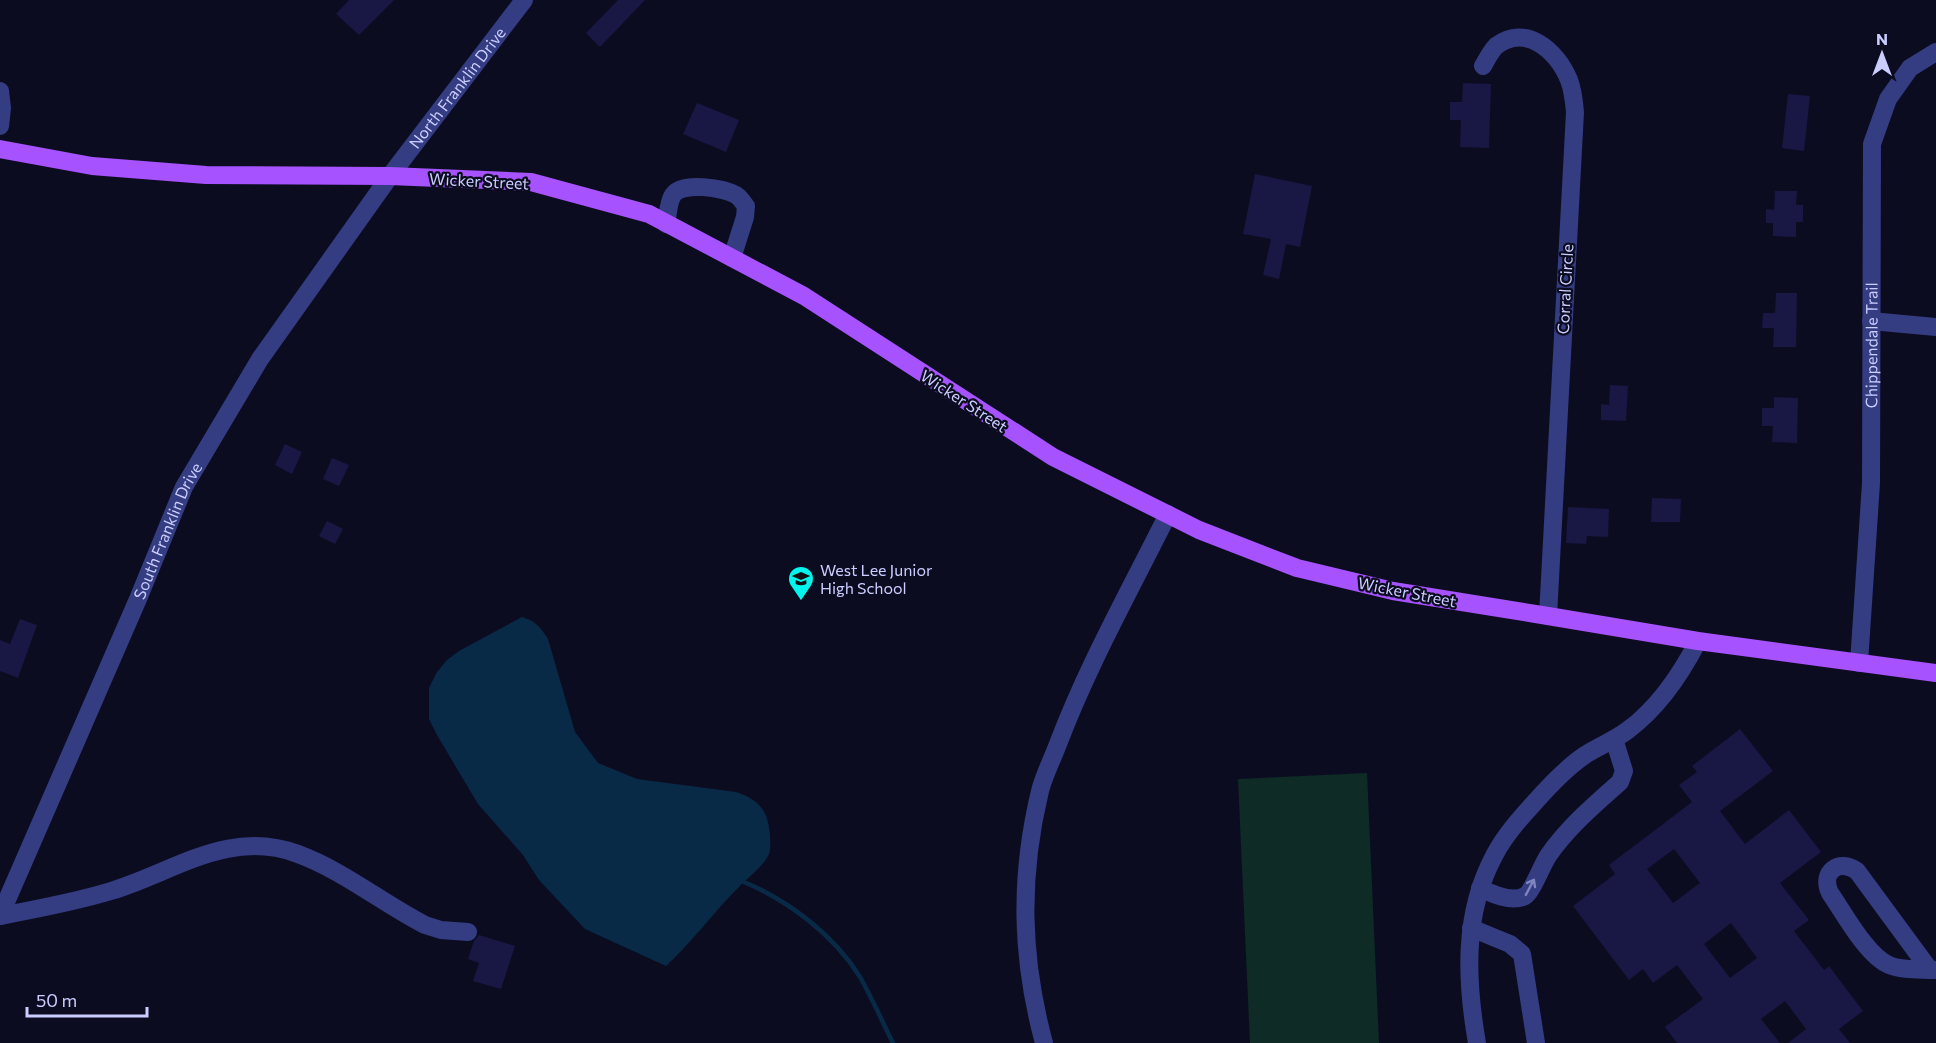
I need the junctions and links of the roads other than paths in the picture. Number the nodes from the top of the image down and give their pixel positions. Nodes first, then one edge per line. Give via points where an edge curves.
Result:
1 (524, 0) edge
2 (1936, 52) edge
3 (1484, 66) dead end
4 (0, 91) edge
5 (0, 126) edge
6 (0, 148) edge
7 (390, 176) junction
8 (666, 224) junction
9 (732, 258) junction
10 (1871, 321) junction
11 (1936, 327) edge
12 (1168, 514) junction
13 (1548, 616) junction
14 (1698, 641) junction
15 (1859, 663) junction
16 (1936, 673) edge
17 (1614, 738) junction
18 (1480, 888) junction
19 (0, 916) edge
20 (1471, 928) junction
21 (468, 932) dead end
22 (1932, 970) edge
23 (1044, 1043) edge
24 (1477, 1043) edge
25 (1536, 1043) edge

1 - 7 street, North Franklin Drive
2 - 10 street, Chippendale Trail via 1910,68 1888,99 1872,144
3 - 13 street, Corral Circle via 1494,48 1508,39 1524,37 1539,42 1562,66 1574,95
4 - 5 street
6 - 7 main road, Wicker Street via 92,166 195,174
7 - 8 main road, Wicker Street via 531,182 649,214
7 - 19 street, South Franklin Drive via 260,359 184,487
8 - 9 main road, Wicker Street
8 - 9 street via 672,196 688,186 737,195 746,206
9 - 12 main road, Wicker Street via 804,296 1053,457
10 - 11 street
10 - 15 street, Chippendale Trail via 1871,483
12 - 13 main road, Wicker Street via 1297,568 1393,591
12 - 23 street via 1085,679 1041,789 1031,834 1025,938 1030,988
13 - 14 main road, Wicker Street
14 - 15 main road, Wicker Street
14 - 17 street via 1658,703
15 - 16 main road, Wicker Street
17 - 18 street via 1554,781 1524,814 1494,855
18 -> 17 street via 1518,899 1528,895 1562,837 1620,782 1623,771
18 - 20 street
19 - 21 street via 111,891 201,855 249,846 282,849 327,867 425,926
20 - 24 street via 1471,1009
20 - 25 street via 1510,944 1522,954
22 - 22 street via 1890,966 1880,960 1830,893 1826,884 1833,868 1850,866 1857,872

